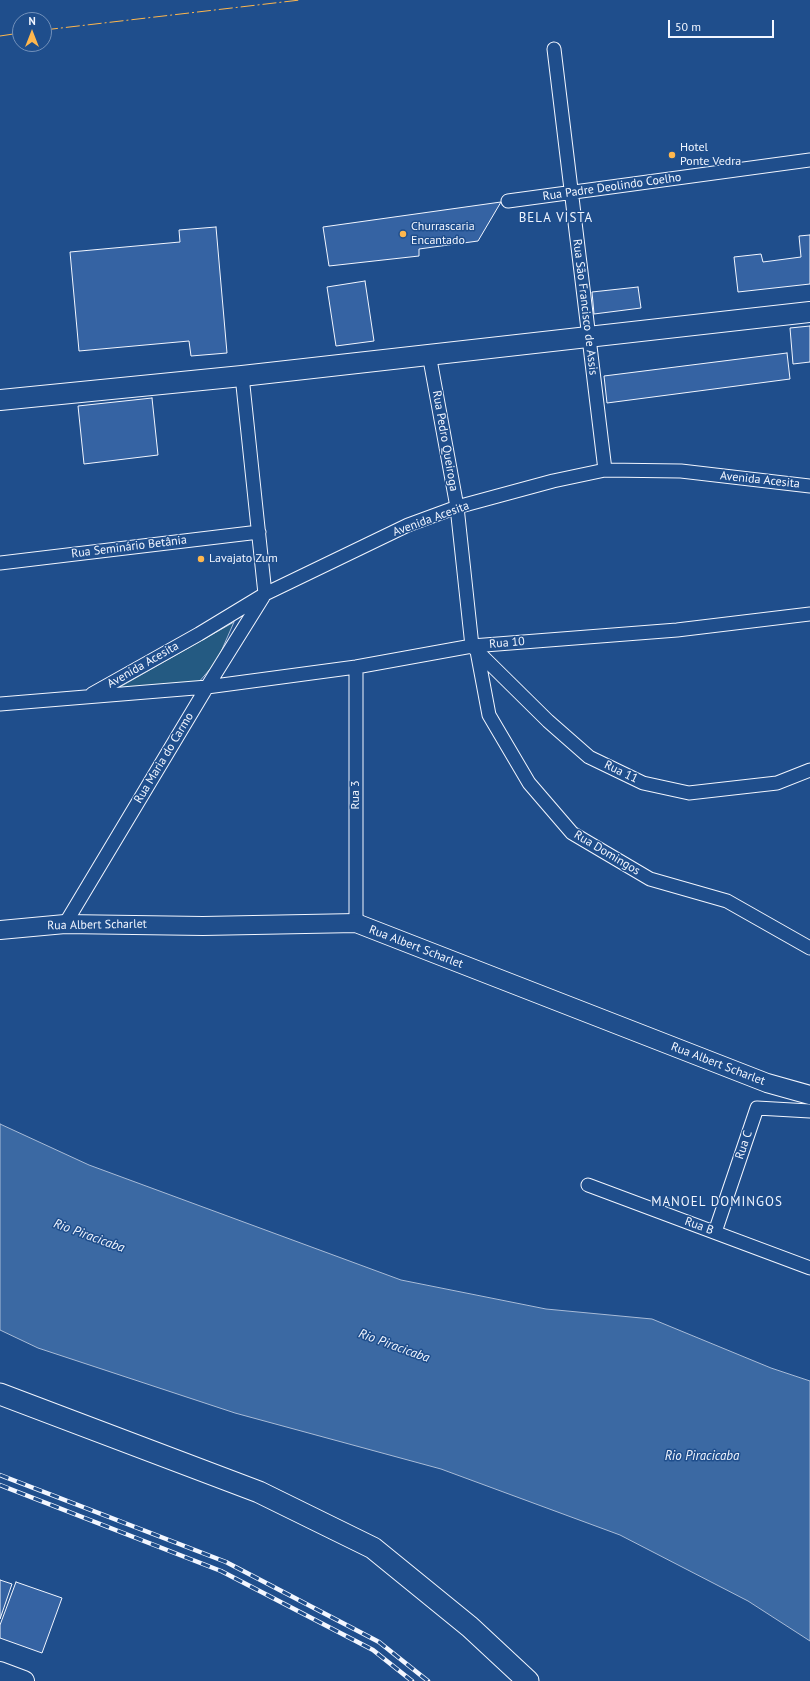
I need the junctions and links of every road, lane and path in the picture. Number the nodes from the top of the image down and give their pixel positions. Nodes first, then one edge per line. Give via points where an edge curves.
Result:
1 (554, 49) dead end
2 (810, 160) edge
3 (571, 193) junction
4 (508, 201) dead end
5 (810, 312) edge
6 (588, 337) junction
7 (429, 354) junction
8 (242, 376) junction
9 (0, 400) edge
10 (605, 470) junction
11 (810, 486) edge
12 (457, 507) junction
13 (258, 532) junction
14 (0, 563) edge
15 (265, 594) junction
16 (810, 614) edge
17 (475, 649) junction
18 (356, 667) junction
19 (207, 687) junction
20 (89, 696) junction
21 (0, 704) edge
22 (810, 770) edge
23 (356, 923) junction
24 (65, 924) junction
25 (0, 930) edge
26 (810, 948) edge
27 (810, 1095) edge
28 (810, 1111) edge
29 (588, 1185) dead end
30 (715, 1232) junction
31 (810, 1268) edge
32 (0, 1394) edge
33 (0, 1672) edge
34 (24, 1681) edge
35 (528, 1681) edge

1 - 3 street, Rua São Francisco de Assis
2 - 3 street, Rua Padre Deolindo Coelho
3 - 4 street, Rua Padre Deolindo Coelho
3 - 6 street, Rua São Francisco de Assis
5 - 6 main road
6 - 7 main road
6 - 10 street, Rua São Francisco de Assis
7 - 8 main road
7 - 12 street, Rua Pedro Queiroga
8 - 9 main road
8 - 13 street
10 - 11 street, Avenida Acesita via 681,471
10 - 12 street, Avenida Acesita
12 - 15 street, Avenida Acesita via 408,525
12 - 17 street, Rua Pedro Queiroga
13 - 14 street, Rua Seminário Betânia
13 - 15 street
15 - 19 street, Rua Maria do Carmo
15 - 20 street, Avenida Acesita
16 - 17 street, Rua 10 via 677,630
17 - 18 street, Rua 10
17 - 22 street, Rua 11 via 548,721 589,757 643,783 689,794 778,783
17 - 26 street, Rua Domingos via 489,715 529,783 572,833 650,879 727,901
18 - 19 street, Rua 10
18 - 23 street, Rua 3
19 - 20 street, Rua 10
19 - 24 street, Rua Maria do Carmo
20 - 21 street, Rua 10
23 - 24 main road, Rua Albert Scharlet via 203,926
23 - 27 main road, Rua Albert Scharlet via 767,1083
24 - 25 main road, Rua Albert Scharlet
28 - 30 street, Rua C via 757,1108
29 - 30 street, Rua B
30 - 31 street, Rua B
32 - 35 highway via 259,1492 373,1548 470,1627
33 - 34 main road

